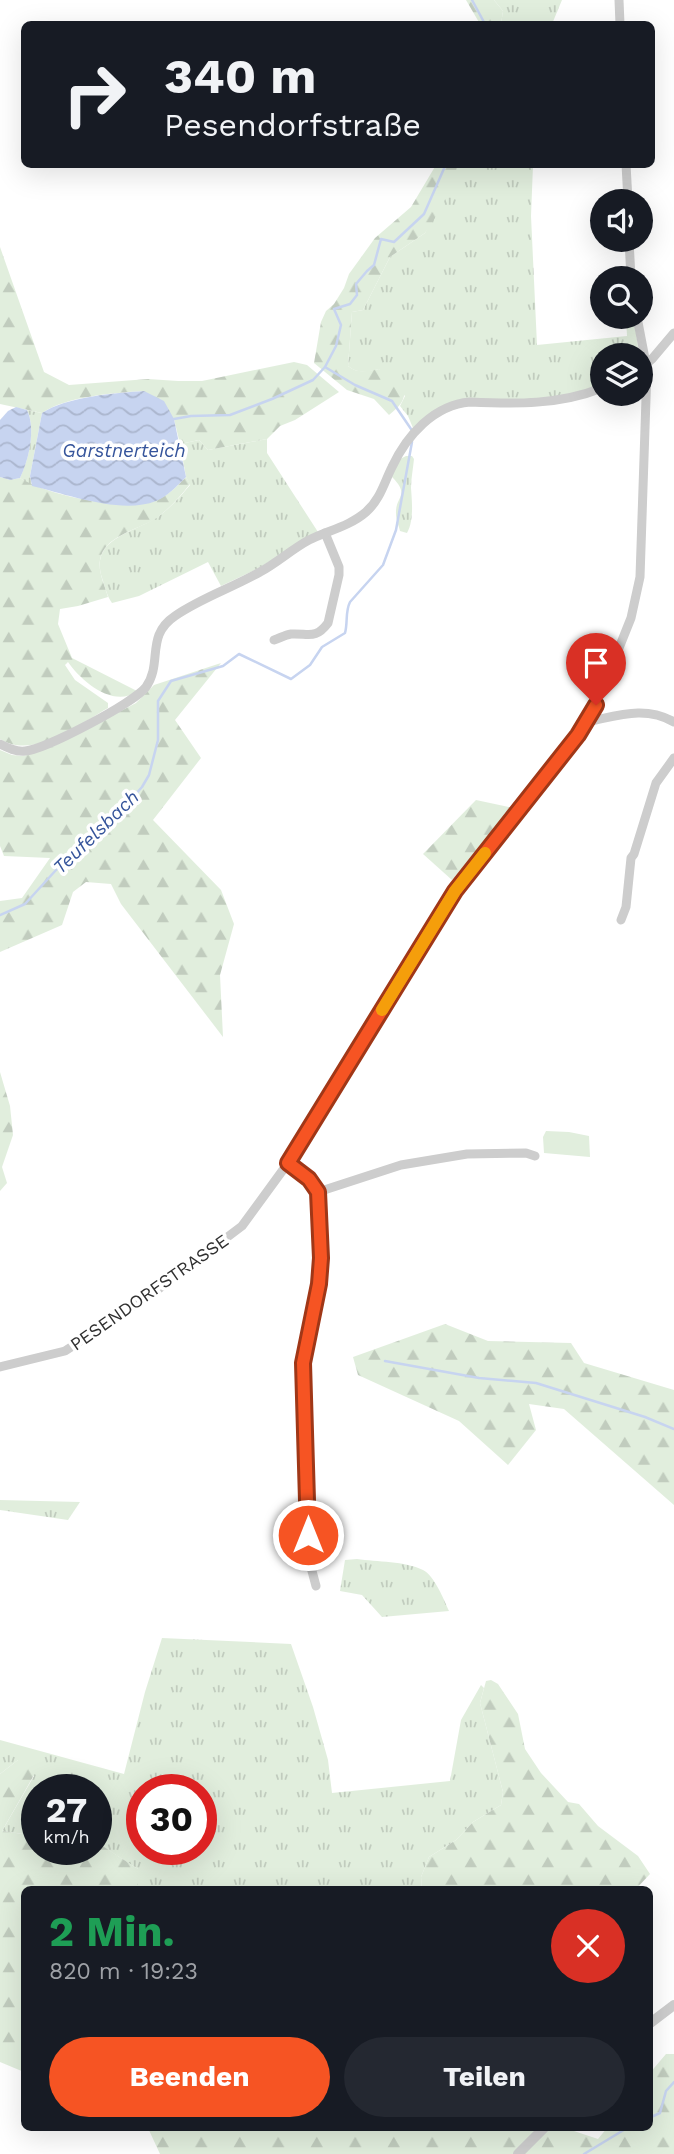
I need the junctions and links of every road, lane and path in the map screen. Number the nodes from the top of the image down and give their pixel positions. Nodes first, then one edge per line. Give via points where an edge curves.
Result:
1 (619, 0) edge
2 (620, 21) edge
3 (626, 168) edge
4 (627, 189) edge
5 (674, 333) edge
6 (653, 356) edge
7 (590, 392) edge
8 (643, 406) edge
9 (325, 533) junction
10 (274, 640) dead end
11 (587, 720) junction
12 (674, 722) edge
13 (0, 744) edge
14 (674, 758) edge
15 (621, 920) dead end
16 (536, 1156) dead end
17 (288, 1163) junction
18 (318, 1192) junction
19 (0, 1367) edge
20 (316, 1587) dead end
21 (674, 2005) edge
22 (653, 2021) edge
23 (541, 2131) edge
24 (519, 2154) edge

1 - 2 street
3 - 4 street
5 - 6 street
7 - 9 street via 539,403 460,403 441,410 409,438 370,508
8 - 11 street, PESENDORFSTRASSE via 638,593
9 - 10 street via 339,575 328,623 314,635 289,634
9 - 13 street via 260,573 173,617 157,638 150,681 130,701 37,749 17,751
11 - 12 street via 639,712
11 - 17 street, PESENDORFSTRASSE via 455,891
14 - 15 street via 656,783 631,858
16 - 18 street via 467,1154 401,1165
17 - 18 street
17 - 19 street, PESENDORFSTRASSE via 242,1226 152,1294 65,1351
18 - 20 street via 319,1284 303,1363 308,1556
21 - 22 street
23 - 24 street

